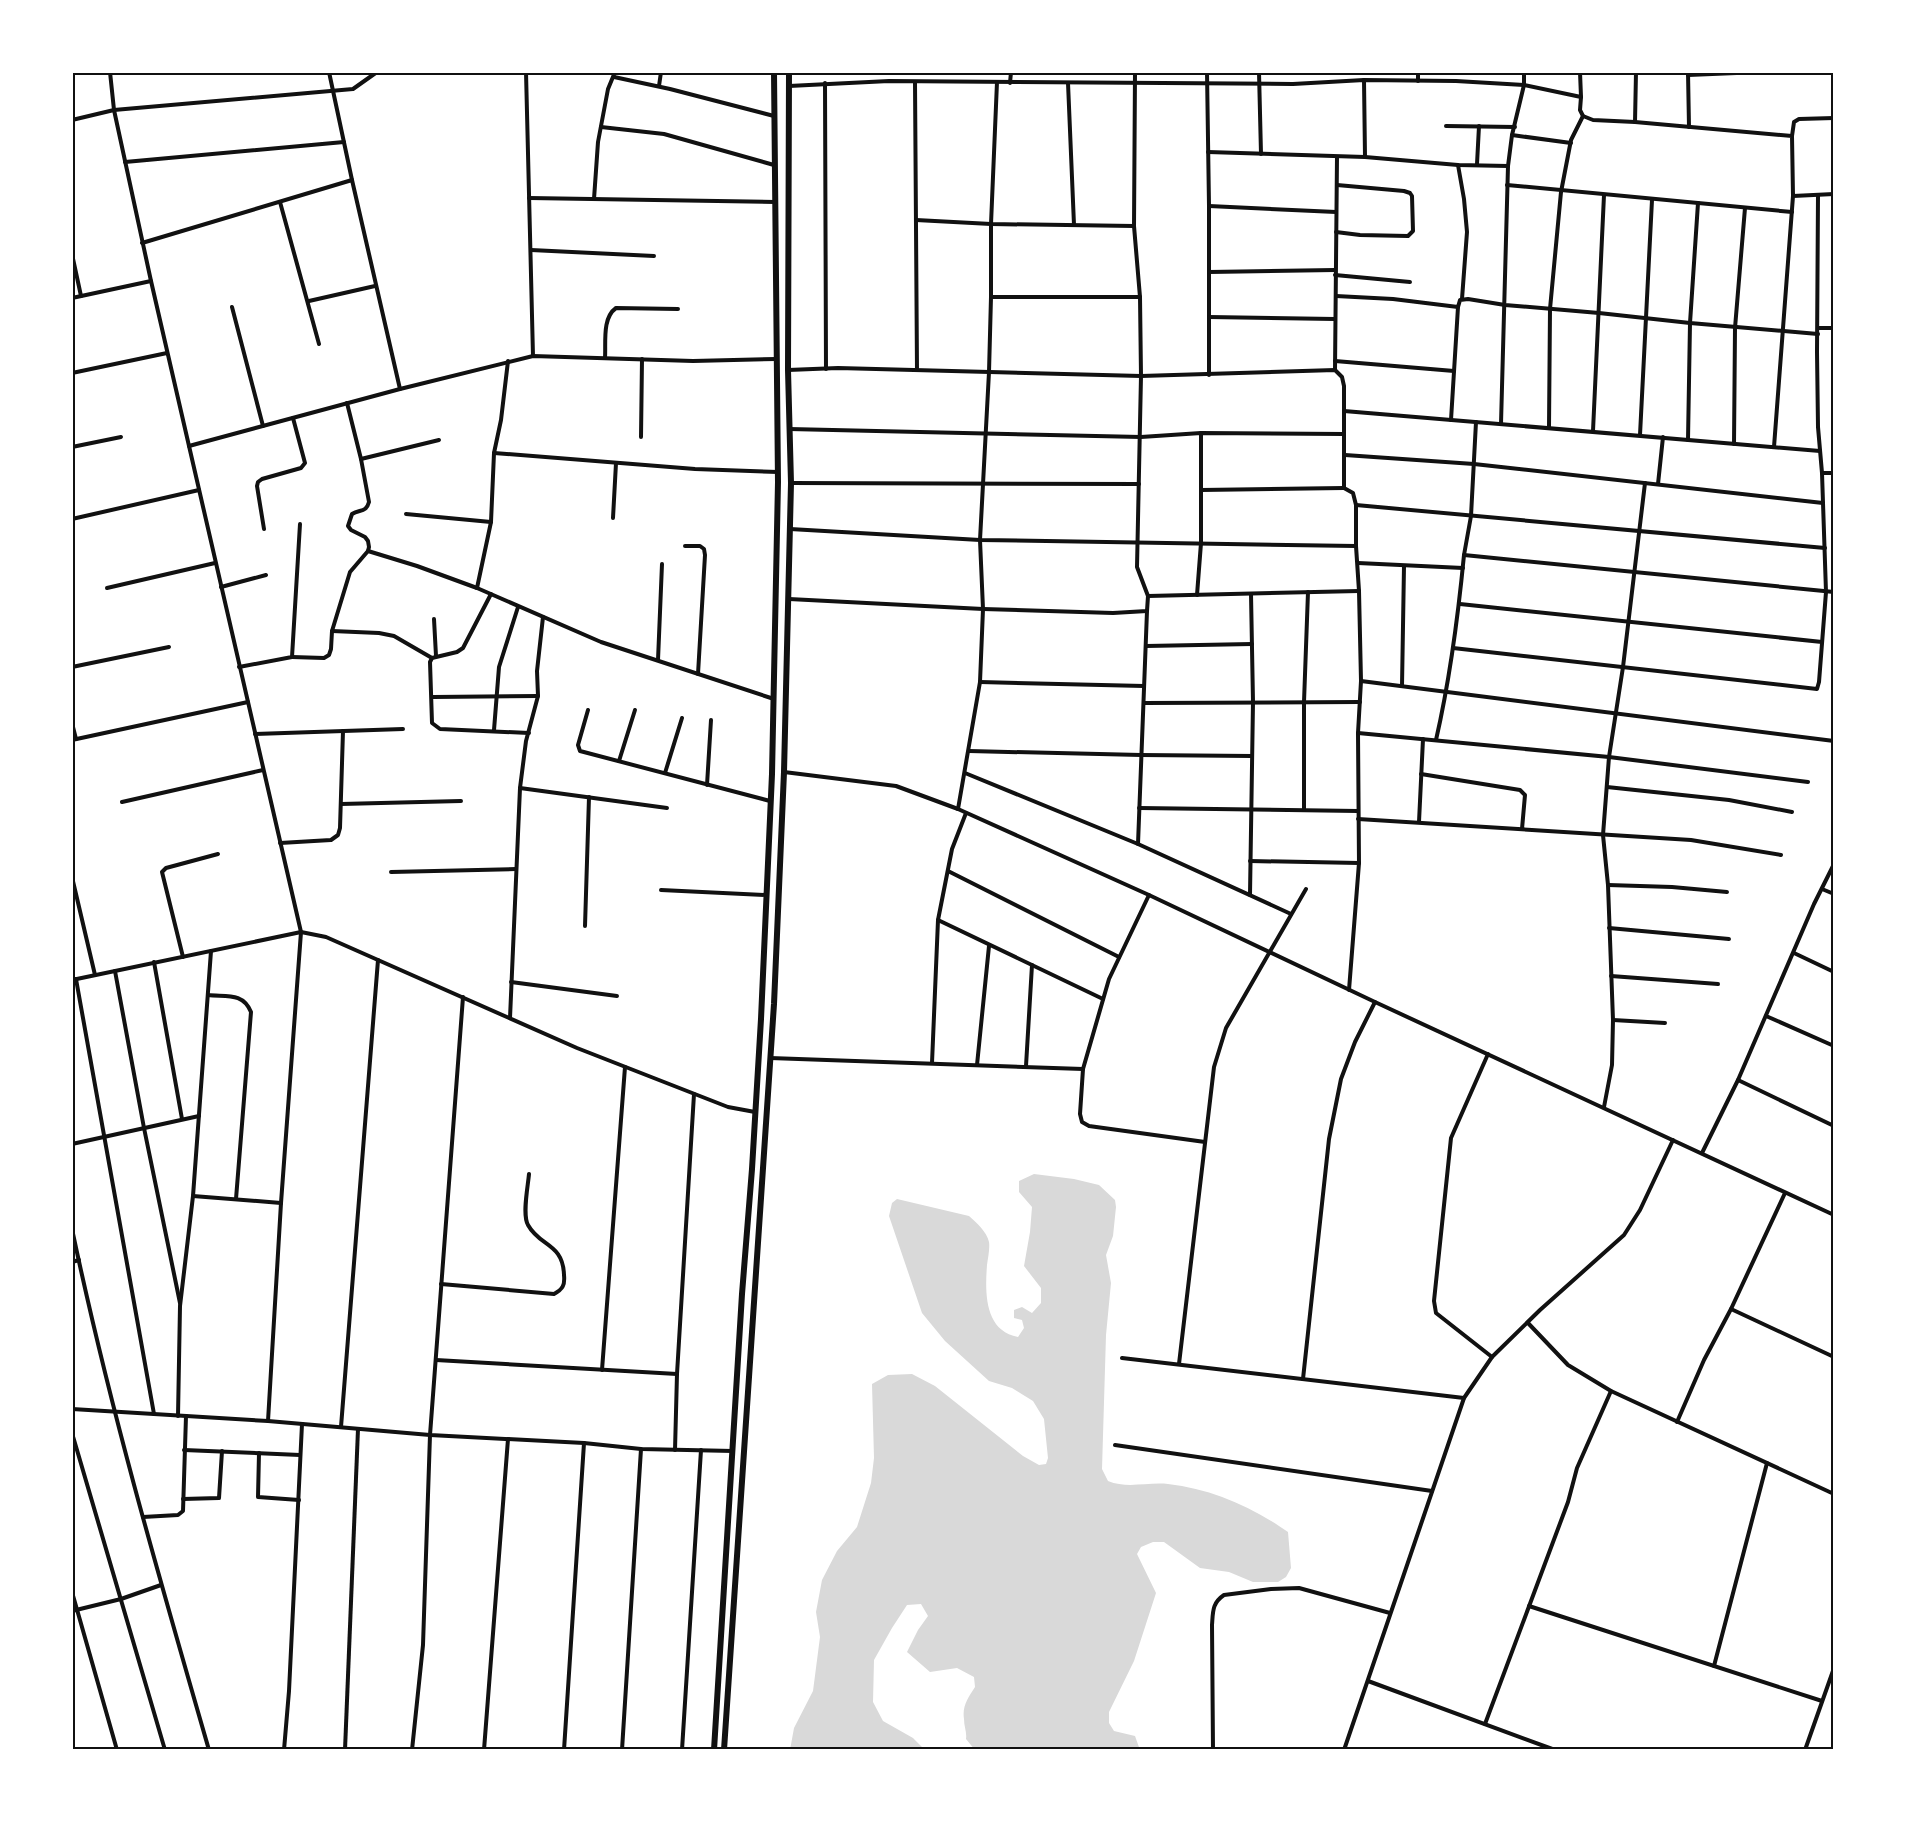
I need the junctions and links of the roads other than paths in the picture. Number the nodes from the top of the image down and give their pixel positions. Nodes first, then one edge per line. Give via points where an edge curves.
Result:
1 (110, 72) edge
2 (329, 72) edge
3 (377, 72) edge
4 (526, 72) edge
5 (661, 72) edge
6 (774, 72) edge
7 (789, 72) edge
8 (1011, 72) edge
9 (1135, 72) edge
10 (1207, 72) edge
11 (1258, 72) edge
12 (1418, 72) edge
13 (1524, 72) edge
14 (1580, 72) edge
15 (1636, 72) edge
16 (1761, 72) edge
17 (614, 74) edge
18 (1688, 74) edge
19 (1364, 80) junction
20 (915, 81) junction
21 (1418, 81) junction
22 (997, 82) junction
23 (825, 83) junction
24 (1010, 83) junction
25 (1068, 83) junction
26 (1136, 83) junction
27 (1208, 83) junction
28 (1259, 84) junction
29 (1524, 85) junction
30 (659, 86) junction
31 (789, 86) junction
32 (333, 91) junction
33 (1581, 97) junction
34 (114, 110) junction
35 (774, 116) junction
36 (1583, 116) junction
37 (1834, 118) edge
38 (72, 120) edge
39 (1635, 122) junction
40 (1446, 126) dead end
41 (1479, 126) junction
42 (601, 127) junction
43 (1515, 127) junction
44 (1689, 127) junction
45 (1512, 135) junction
46 (1792, 136) junction
47 (344, 142) junction
48 (1571, 143) junction
49 (1208, 152) junction
50 (1261, 154) junction
51 (1337, 157) junction
52 (1365, 157) junction
53 (125, 162) junction
54 (774, 165) junction
55 (1458, 165) junction
56 (1477, 165) junction
57 (1508, 166) junction
58 (352, 180) junction
59 (1337, 185) junction
60 (1507, 185) junction
61 (1561, 192) junction
62 (1604, 195) junction
63 (1818, 195) junction
64 (1834, 195) edge
65 (1793, 196) junction
66 (529, 198) junction
67 (594, 199) junction
68 (1652, 200) junction
69 (280, 202) junction
70 (775, 202) junction
71 (1698, 203) junction
72 (1209, 206) junction
73 (1745, 208) junction
74 (1336, 212) junction
75 (1792, 212) junction
76 (916, 220) junction
77 (991, 224) junction
78 (1074, 225) junction
79 (1134, 226) junction
80 (1336, 232) junction
81 (142, 243) junction
82 (531, 250) junction
83 (72, 254) edge
84 (654, 256) dead end
85 (1209, 272) junction
86 (1335, 273) junction
87 (151, 281) junction
88 (1410, 282) dead end
89 (375, 285) junction
90 (788, 285) junction
91 (776, 287) junction
92 (81, 296) junction
93 (1336, 296) junction
94 (991, 297) junction
95 (1140, 297) junction
96 (72, 298) edge
97 (1462, 299) junction
98 (309, 301) junction
99 (1505, 305) junction
100 (232, 307) dead end
101 (1458, 307) junction
102 (678, 309) dead end
103 (1550, 309) junction
104 (1599, 313) junction
105 (1209, 317) junction
106 (1645, 318) junction
107 (1335, 319) junction
108 (1690, 323) junction
109 (1735, 328) junction
110 (1834, 328) edge
111 (1818, 331) junction
112 (1783, 332) junction
113 (319, 344) dead end
114 (167, 353) junction
115 (533, 356) junction
116 (605, 358) junction
117 (642, 359) junction
118 (776, 359) junction
119 (508, 361) junction
120 (1335, 361) junction
121 (826, 369) junction
122 (788, 370) junction
123 (917, 370) junction
124 (1335, 370) junction
125 (1454, 371) junction
126 (989, 372) junction
127 (72, 373) edge
128 (1209, 375) junction
129 (1141, 376) junction
130 (400, 388) junction
131 (347, 403) junction
132 (1344, 411) junction
133 (293, 418) junction
134 (1450, 420) junction
135 (1476, 422) junction
136 (1501, 424) junction
137 (263, 426) junction
138 (1549, 427) junction
139 (789, 429) junction
140 (1593, 431) junction
141 (985, 433) junction
142 (1201, 433) junction
143 (1344, 434) junction
144 (1640, 435) junction
145 (641, 436) dead end
146 (121, 437) dead end
147 (1141, 437) junction
148 (1663, 437) junction
149 (439, 440) dead end
150 (1688, 440) junction
151 (1734, 444) junction
152 (189, 446) junction
153 (72, 447) edge
154 (1774, 447) junction
155 (1820, 451) junction
156 (494, 453) junction
157 (1345, 455) junction
158 (362, 459) junction
159 (616, 463) junction
160 (1474, 465) junction
161 (778, 472) junction
162 (1822, 473) junction
163 (1834, 473) edge
164 (791, 483) junction
165 (1646, 483) junction
166 (982, 484) junction
167 (1139, 484) junction
168 (1658, 484) junction
169 (1344, 488) junction
170 (199, 490) junction
171 (1201, 490) junction
172 (1823, 502) junction
173 (1356, 505) junction
174 (406, 514) dead end
175 (1471, 516) junction
176 (613, 518) dead end
177 (72, 519) edge
178 (491, 522) junction
179 (300, 524) dead end
180 (264, 529) dead end
181 (790, 529) junction
182 (1640, 531) junction
183 (980, 540) junction
184 (1137, 542) junction
185 (1201, 543) junction
186 (685, 546) dead end
187 (1356, 546) junction
188 (1826, 548) junction
189 (368, 551) junction
190 (1464, 555) junction
191 (1358, 562) junction
192 (215, 563) junction
193 (663, 564) dead end
194 (1404, 566) junction
195 (1463, 568) junction
196 (1634, 571) junction
197 (266, 575) dead end
198 (221, 587) junction
199 (108, 588) dead end
200 (477, 588) junction
201 (1359, 591) junction
202 (1308, 592) junction
203 (1826, 592) junction
204 (1834, 592) edge
205 (491, 594) junction
206 (1251, 594) junction
207 (1197, 595) junction
208 (1148, 596) junction
209 (788, 599) junction
210 (1460, 604) junction
211 (518, 607) junction
212 (983, 609) junction
213 (1147, 610) junction
214 (543, 617) junction
215 (434, 619) dead end
216 (1628, 621) junction
217 (332, 631) junction
218 (1822, 642) junction
219 (1252, 644) junction
220 (1146, 646) junction
221 (169, 647) dead end
222 (1453, 648) junction
223 (292, 657) junction
224 (434, 657) junction
225 (658, 660) junction
226 (72, 667) edge
227 (239, 667) junction
228 (1623, 668) junction
229 (698, 674) junction
230 (1361, 681) junction
231 (980, 682) junction
232 (1144, 686) junction
233 (1402, 686) junction
234 (1447, 691) junction
235 (497, 696) junction
236 (538, 696) junction
237 (433, 697) junction
238 (774, 699) junction
239 (248, 702) junction
240 (1253, 702) junction
241 (1304, 702) junction
242 (1360, 702) junction
243 (1144, 703) junction
244 (588, 710) dead end
245 (635, 710) dead end
246 (1616, 713) junction
247 (682, 718) dead end
248 (711, 720) dead end
249 (72, 723) edge
250 (404, 729) dead end
251 (494, 730) junction
252 (343, 731) junction
253 (529, 733) junction
254 (1358, 733) junction
255 (255, 734) junction
256 (1423, 739) junction
257 (74, 740) edge
258 (1436, 741) junction
259 (1834, 741) edge
260 (969, 751) junction
261 (1142, 755) junction
262 (1252, 756) junction
263 (1610, 757) junction
264 (619, 761) junction
265 (263, 770) junction
266 (784, 772) junction
267 (665, 773) junction
268 (965, 773) junction
269 (1421, 774) junction
270 (1808, 782) dead end
271 (707, 784) junction
272 (1607, 787) junction
273 (520, 788) junction
274 (589, 797) junction
275 (461, 801) dead end
276 (770, 801) junction
277 (122, 802) dead end
278 (341, 804) junction
279 (667, 808) dead end
280 (1139, 808) junction
281 (958, 809) junction
282 (1251, 809) junction
283 (1304, 810) junction
284 (1358, 811) junction
285 (1792, 812) dead end
286 (966, 813) junction
287 (1358, 819) junction
288 (1419, 822) junction
289 (1522, 829) junction
290 (1603, 835) junction
291 (280, 843) junction
292 (1138, 844) junction
293 (218, 854) dead end
294 (1781, 855) dead end
295 (1250, 861) junction
296 (1359, 863) junction
297 (1834, 864) edge
298 (516, 869) junction
299 (948, 871) junction
300 (391, 872) dead end
301 (72, 877) edge
302 (1608, 885) junction
303 (1306, 889) dead end
304 (1822, 889) junction
305 (661, 890) dead end
306 (1727, 892) dead end
307 (1834, 894) edge
308 (766, 895) junction
309 (1149, 895) junction
310 (1250, 895) junction
311 (1291, 914) junction
312 (938, 920) junction
313 (585, 927) dead end
314 (1610, 928) junction
315 (301, 932) junction
316 (1729, 939) dead end
317 (989, 946) junction
318 (211, 951) junction
319 (1269, 952) junction
320 (764, 953) junction
321 (1794, 953) junction
322 (776, 954) junction
323 (183, 957) junction
324 (1119, 957) junction
325 (378, 960) junction
326 (154, 962) junction
327 (1032, 965) junction
328 (115, 971) junction
329 (1834, 972) edge
330 (95, 975) junction
331 (1611, 976) junction
332 (74, 979) edge
333 (511, 982) junction
334 (1718, 984) dead end
335 (1349, 990) junction
336 (208, 995) junction
337 (617, 996) dead end
338 (463, 997) junction
339 (1103, 999) junction
340 (1375, 1002) junction
341 (1766, 1016) junction
342 (510, 1018) junction
343 (1613, 1020) junction
344 (1665, 1023) dead end
345 (1834, 1046) edge
346 (1488, 1054) junction
347 (770, 1058) junction
348 (932, 1063) junction
349 (977, 1065) junction
350 (625, 1067) junction
351 (1026, 1067) junction
352 (1083, 1069) junction
353 (1737, 1080) junction
354 (694, 1094) junction
355 (1604, 1107) junction
356 (755, 1112) junction
357 (199, 1116) junction
358 (182, 1119) junction
359 (1834, 1126) edge
360 (144, 1128) junction
361 (104, 1137) junction
362 (1673, 1140) junction
363 (1205, 1142) junction
364 (72, 1144) edge
365 (1702, 1153) junction
366 (529, 1174) dead end
367 (1785, 1193) junction
368 (193, 1196) junction
369 (237, 1199) junction
370 (280, 1203) junction
371 (1834, 1215) edge
372 (72, 1229) edge
373 (78, 1260) junction
374 (72, 1262) edge
375 (441, 1284) junction
376 (180, 1306) junction
377 (1731, 1309) junction
378 (1528, 1323) junction
379 (1492, 1357) junction
380 (1834, 1357) edge
381 (1122, 1358) dead end
382 (436, 1360) junction
383 (1179, 1364) junction
384 (602, 1370) junction
385 (677, 1374) junction
386 (1303, 1379) junction
387 (1611, 1391) junction
388 (1464, 1398) junction
389 (72, 1409) edge
390 (114, 1411) junction
391 (154, 1414) junction
392 (178, 1416) junction
393 (186, 1416) junction
394 (268, 1421) junction
395 (1677, 1422) junction
396 (302, 1424) junction
397 (341, 1427) junction
398 (358, 1429) junction
399 (72, 1433) edge
400 (430, 1435) junction
401 (508, 1439) junction
402 (584, 1443) junction
403 (1115, 1445) dead end
404 (641, 1449) junction
405 (184, 1450) junction
406 (675, 1450) junction
407 (701, 1450) junction
408 (733, 1451) junction
409 (222, 1452) junction
410 (259, 1453) junction
411 (300, 1455) junction
412 (1767, 1463) junction
413 (1432, 1491) junction
414 (1834, 1494) edge
415 (183, 1499) junction
416 (299, 1500) junction
417 (143, 1517) junction
418 (161, 1585) junction
419 (72, 1592) edge
420 (121, 1599) junction
421 (1529, 1606) junction
422 (74, 1610) edge
423 (1390, 1613) junction
424 (1714, 1666) junction
425 (1834, 1668) edge
426 (1368, 1681) junction
427 (1822, 1701) junction
428 (1485, 1724) junction
429 (117, 1750) edge
430 (165, 1750) edge
431 (209, 1750) edge
432 (284, 1750) edge
433 (345, 1750) edge
434 (412, 1750) edge
435 (484, 1750) edge
436 (564, 1750) edge
437 (622, 1750) edge
438 (682, 1750) edge
439 (714, 1750) edge
440 (724, 1750) edge
441 (1213, 1750) edge
442 (1344, 1750) edge
443 (1556, 1750) edge
444 (1805, 1750) edge

1 - 34 street
2 - 32 street
3 - 32 street via 353,88
4 - 66 street
5 - 30 street
6 - 35 main road
7 - 31 main road
8 - 24 street
9 - 26 street
10 - 27 street
11 - 28 street
12 - 21 street
13 - 29 street
14 - 33 street
15 - 39 street
16 - 18 street
17 - 30 street
17 - 42 street
18 - 44 street
19 - 21 street
19 - 28 street
19 - 52 street
20 - 22 street
20 - 23 street
20 - 76 street
21 - 29 street
22 - 24 street
22 - 77 street
23 - 31 street
23 - 121 street
24 - 25 street
25 - 26 street
25 - 78 street
26 - 27 street
26 - 79 street
27 - 28 street
27 - 49 street
28 - 50 street
29 - 33 street
29 - 43 street
30 - 35 street
31 - 90 main road
32 - 34 street
32 - 47 street
33 - 36 street
34 - 38 street
34 - 53 street
35 - 54 main road
36 - 39 street
36 - 48 street
37 - 46 street via 1799,119 1794,122
39 - 44 street
40 - 41 street
41 - 43 street
41 - 56 street
42 - 54 street via 664,134
42 - 67 street
43 - 45 street
44 - 46 street
45 - 48 street
45 - 57 street
46 - 65 street
47 - 53 street
47 - 58 street
48 - 61 street
49 - 50 street
49 - 72 street
50 - 51 street
51 - 52 street
51 - 59 street
52 - 55 street
53 - 81 street
54 - 70 main road
55 - 56 street
55 - 97 street via 1467,232
56 - 57 street
57 - 60 street
58 - 69 street
58 - 89 street
59 - 74 street
59 - 80 street via 1410,193 1413,231 1408,236
60 - 61 street
60 - 99 street
61 - 62 street
61 - 103 street
62 - 68 street
62 - 104 street
63 - 64 street
63 - 65 street
63 - 111 street
65 - 75 street
66 - 67 street
66 - 82 street
67 - 70 street
68 - 71 street
68 - 106 street
69 - 81 street
69 - 98 street
70 - 91 main road
71 - 73 street
71 - 108 street
72 - 74 street
72 - 85 street
73 - 75 street
73 - 109 street
74 - 80 street
75 - 112 street
76 - 77 street
76 - 123 street
77 - 78 street
77 - 94 street
78 - 79 street
79 - 95 street
80 - 86 street
81 - 87 street
82 - 84 street
82 - 115 street
83 - 92 street
85 - 86 street
85 - 105 street
86 - 88 street
86 - 93 street
87 - 92 street
87 - 114 street
89 - 98 street
89 - 130 street
90 - 91 main road
90 - 122 main road
91 - 118 main road
92 - 96 street
93 - 101 street
93 - 107 street
94 - 95 street
94 - 126 street
95 - 129 street
97 - 99 street
97 - 101 street
98 - 113 street
99 - 103 street
99 - 136 street
100 - 137 street
101 - 125 street
102 - 116 street via 616,308 609,312
103 - 104 street
103 - 138 street
104 - 106 street
104 - 140 street
105 - 107 street
105 - 128 street
106 - 108 street
106 - 144 street
107 - 120 street
108 - 109 street
108 - 150 street
109 - 112 street
109 - 151 street
110 - 111 street
111 - 112 street
111 - 155 street
112 - 154 street
114 - 127 street
114 - 152 street
115 - 116 street
115 - 119 street
116 - 117 street
117 - 118 street
117 - 145 street
118 - 161 main road
119 - 130 street
119 - 156 street
120 - 124 street
120 - 125 street
121 - 122 street
121 - 123 street
122 - 139 main road
123 - 126 street
124 - 128 street
124 - 132 street via 1342,377
125 - 134 street
126 - 129 street
126 - 141 street
128 - 129 street
129 - 147 street
130 - 131 street
131 - 133 street
131 - 158 street
132 - 134 street
132 - 143 street
133 - 137 street
133 - 180 street via 305,463 258,482
134 - 135 street
135 - 136 street
135 - 160 street
136 - 138 street
137 - 152 street
138 - 140 street
139 - 141 street
139 - 164 main road
140 - 144 street
141 - 147 street
141 - 166 street
142 - 143 street
142 - 147 street
142 - 171 street
143 - 157 street
144 - 148 street
146 - 153 street
147 - 167 street
148 - 150 street
148 - 168 street
149 - 158 street
150 - 151 street
151 - 154 street
152 - 170 street
154 - 155 street
155 - 162 street
156 - 159 street
156 - 178 street
157 - 160 street
157 - 169 street
158 - 189 street via 369,502 364,511 352,514 348,526 368,541
159 - 161 street
159 - 176 street
160 - 165 street
160 - 175 street
161 - 238 main road
162 - 163 street
162 - 172 street
164 - 166 street
164 - 181 main road
165 - 168 street
165 - 182 street
166 - 167 street
166 - 183 street
167 - 184 street
168 - 172 street
169 - 171 street
169 - 173 street via 1353,493
170 - 177 street
170 - 192 street
171 - 185 street
172 - 188 street
173 - 175 street
173 - 187 street
174 - 178 street
175 - 182 street
175 - 190 street
178 - 200 street
179 - 223 street
181 - 183 street
181 - 209 main road
182 - 188 street
182 - 196 street
183 - 184 street
183 - 212 street
184 - 185 street
184 - 208 street via 1137,567
185 - 187 street
185 - 207 street
186 - 229 street via 700,546 705,555
187 - 191 street
188 - 203 street
189 - 200 street
189 - 217 street via 350,572
190 - 195 street
190 - 196 street
191 - 194 street
191 - 201 street
192 - 198 street
192 - 199 street
193 - 225 street
194 - 195 street
194 - 233 street
195 - 210 street
196 - 203 street
196 - 216 street
197 - 198 street
198 - 227 street
200 - 205 street
201 - 202 street
201 - 230 street
202 - 206 street
202 - 241 street
203 - 204 street
203 - 218 street
205 - 211 street
205 - 224 street via 463,648
206 - 207 street
206 - 219 street
207 - 208 street
208 - 213 street
209 - 212 street
209 - 266 main road
210 - 216 street
210 - 222 street
211 - 214 street
211 - 235 street via 499,667
212 - 213 street via 1113,613
212 - 231 street
213 - 220 street
214 - 225 street via 601,642
214 - 236 street
215 - 224 street
216 - 218 street
216 - 228 street
217 - 223 street via 329,655
217 - 224 street via 394,636
218 - 228 street via 1819,686 1814,690
219 - 220 street
219 - 240 street
220 - 232 street
221 - 226 street
222 - 228 street
222 - 234 street
223 - 227 street
224 - 237 street via 430,662
225 - 229 street
227 - 239 street
228 - 246 street
229 - 238 street
230 - 233 street
230 - 242 street
231 - 232 street
231 - 260 street
232 - 243 street
233 - 234 street
234 - 246 street
234 - 258 street
235 - 236 street
235 - 237 street
235 - 251 street
236 - 253 street
237 - 251 street via 435,727
238 - 276 main road
239 - 255 street
239 - 257 street
240 - 241 street
240 - 243 street
240 - 262 street
241 - 242 street
241 - 283 street
242 - 254 street
243 - 261 street
244 - 264 street via 578,748
245 - 264 street
246 - 259 street
246 - 263 street
247 - 267 street
248 - 271 street
249 - 257 street
250 - 252 street
251 - 253 street
252 - 255 street
252 - 278 street
253 - 273 street
254 - 256 street
254 - 284 street
255 - 265 street
256 - 258 street
256 - 269 street
258 - 263 street
260 - 261 street
260 - 268 street
261 - 262 street
261 - 280 street
262 - 282 street
263 - 270 street
263 - 272 street
264 - 267 street
265 - 277 street
265 - 291 street
266 - 281 street via 896,786
266 - 322 main road
267 - 271 street
268 - 281 street
268 - 292 street
269 - 288 street
269 - 289 street via 1520,790 1525,795
271 - 276 street
272 - 285 street via 1729,800
272 - 290 street
273 - 274 street
273 - 298 street
274 - 279 street
274 - 313 street
275 - 278 street
276 - 308 main road
278 - 291 street via 339,835 332,840
280 - 282 street
280 - 292 street
281 - 286 street
282 - 283 street
282 - 295 street
283 - 284 street
284 - 287 street
286 - 299 street
286 - 309 street
287 - 288 street
287 - 296 street
288 - 289 street
289 - 290 street
290 - 294 street via 1691,840
290 - 302 street
291 - 315 street
292 - 310 street
293 - 323 street via 162,872
295 - 296 street
295 - 310 street
296 - 335 street
297 - 304 street
298 - 300 street
298 - 333 street
299 - 312 street
299 - 324 street
301 - 330 street
302 - 306 street
302 - 314 street
303 - 311 street
304 - 307 street
304 - 321 street
305 - 308 street
308 - 320 main road
309 - 319 street
309 - 324 street
310 - 311 street
311 - 319 street
312 - 317 street
312 - 348 street
314 - 316 street
314 - 331 street
315 - 318 street
315 - 325 street via 326,937
315 - 370 street
317 - 327 street
317 - 349 street
318 - 323 street
318 - 336 street
319 - 335 street
319 - 363 street via 1226,1028 1214,1067
320 - 322 main road
320 - 356 main road
321 - 329 street
321 - 341 street
322 - 347 main road
323 - 326 street
324 - 339 street
325 - 338 street
325 - 397 street
326 - 328 street
326 - 358 street
327 - 339 street
327 - 351 street
328 - 330 street
328 - 360 street
330 - 332 street
331 - 334 street
331 - 343 street
332 - 361 street
333 - 337 street
333 - 342 street
335 - 340 street
336 - 357 street
336 - 369 street via 239,997 248,1003 251,1012
338 - 342 street
338 - 375 street
339 - 352 street
340 - 346 street
340 - 386 street via 1341,1079 1329,1138
341 - 345 street
341 - 353 street
342 - 350 street
343 - 344 street
343 - 355 street via 1612,1065
346 - 355 street
346 - 379 street via 1451,1138 1434,1301 1437,1312
347 - 348 street
347 - 440 main road
348 - 349 street
349 - 351 street
350 - 354 street
350 - 384 street
351 - 352 street
352 - 363 street via 1082,1122
353 - 359 street
353 - 365 street
354 - 356 street
354 - 385 street
355 - 362 street
356 - 408 main road
357 - 358 street
357 - 368 street
358 - 360 street
360 - 361 street
360 - 376 street
361 - 364 street
361 - 391 street
362 - 365 street
362 - 378 street via 1640,1210 1624,1234
363 - 383 street
365 - 367 street
366 - 375 street via 527,1224 564,1263 562,1290 554,1294
367 - 371 street
367 - 377 street
368 - 369 street
368 - 376 street
369 - 370 street
370 - 394 street
372 - 373 street
373 - 374 street
373 - 390 street
375 - 382 street
376 - 392 street
377 - 380 street
377 - 395 street
378 - 379 street
378 - 387 street via 1568,1365
379 - 388 street
381 - 383 street
382 - 384 street
382 - 400 street
383 - 386 street
384 - 385 street
385 - 406 street
386 - 388 street
387 - 395 street
387 - 421 street via 1577,1468
388 - 413 street
389 - 390 street
390 - 391 street
390 - 417 street
391 - 392 street
392 - 393 street
393 - 394 street
393 - 405 street
394 - 396 street
395 - 412 street
396 - 397 street
396 - 411 street
397 - 398 street
398 - 400 street
398 - 433 street
399 - 420 street
400 - 401 street
400 - 434 street via 423,1646
401 - 402 street
401 - 435 street
402 - 404 street
402 - 436 street
403 - 413 street
404 - 406 street
404 - 437 street
405 - 409 street
405 - 415 street
406 - 407 street
407 - 408 street
407 - 438 street
408 - 439 main road
409 - 410 street
409 - 415 street via 219,1498
410 - 411 street
410 - 416 street via 258,1497
411 - 416 street
412 - 414 street
412 - 424 street
413 - 423 street
415 - 417 street via 182,1513
416 - 432 street
417 - 418 street
418 - 420 street
418 - 431 street
419 - 422 street
420 - 422 street
420 - 430 street
421 - 424 street
421 - 428 street
422 - 429 street
423 - 426 street
423 - 441 street via 1299,1588 1224,1595 1218,1599 1212,1625
424 - 427 street
425 - 427 street
426 - 428 street
426 - 442 street
427 - 444 street
428 - 443 street

